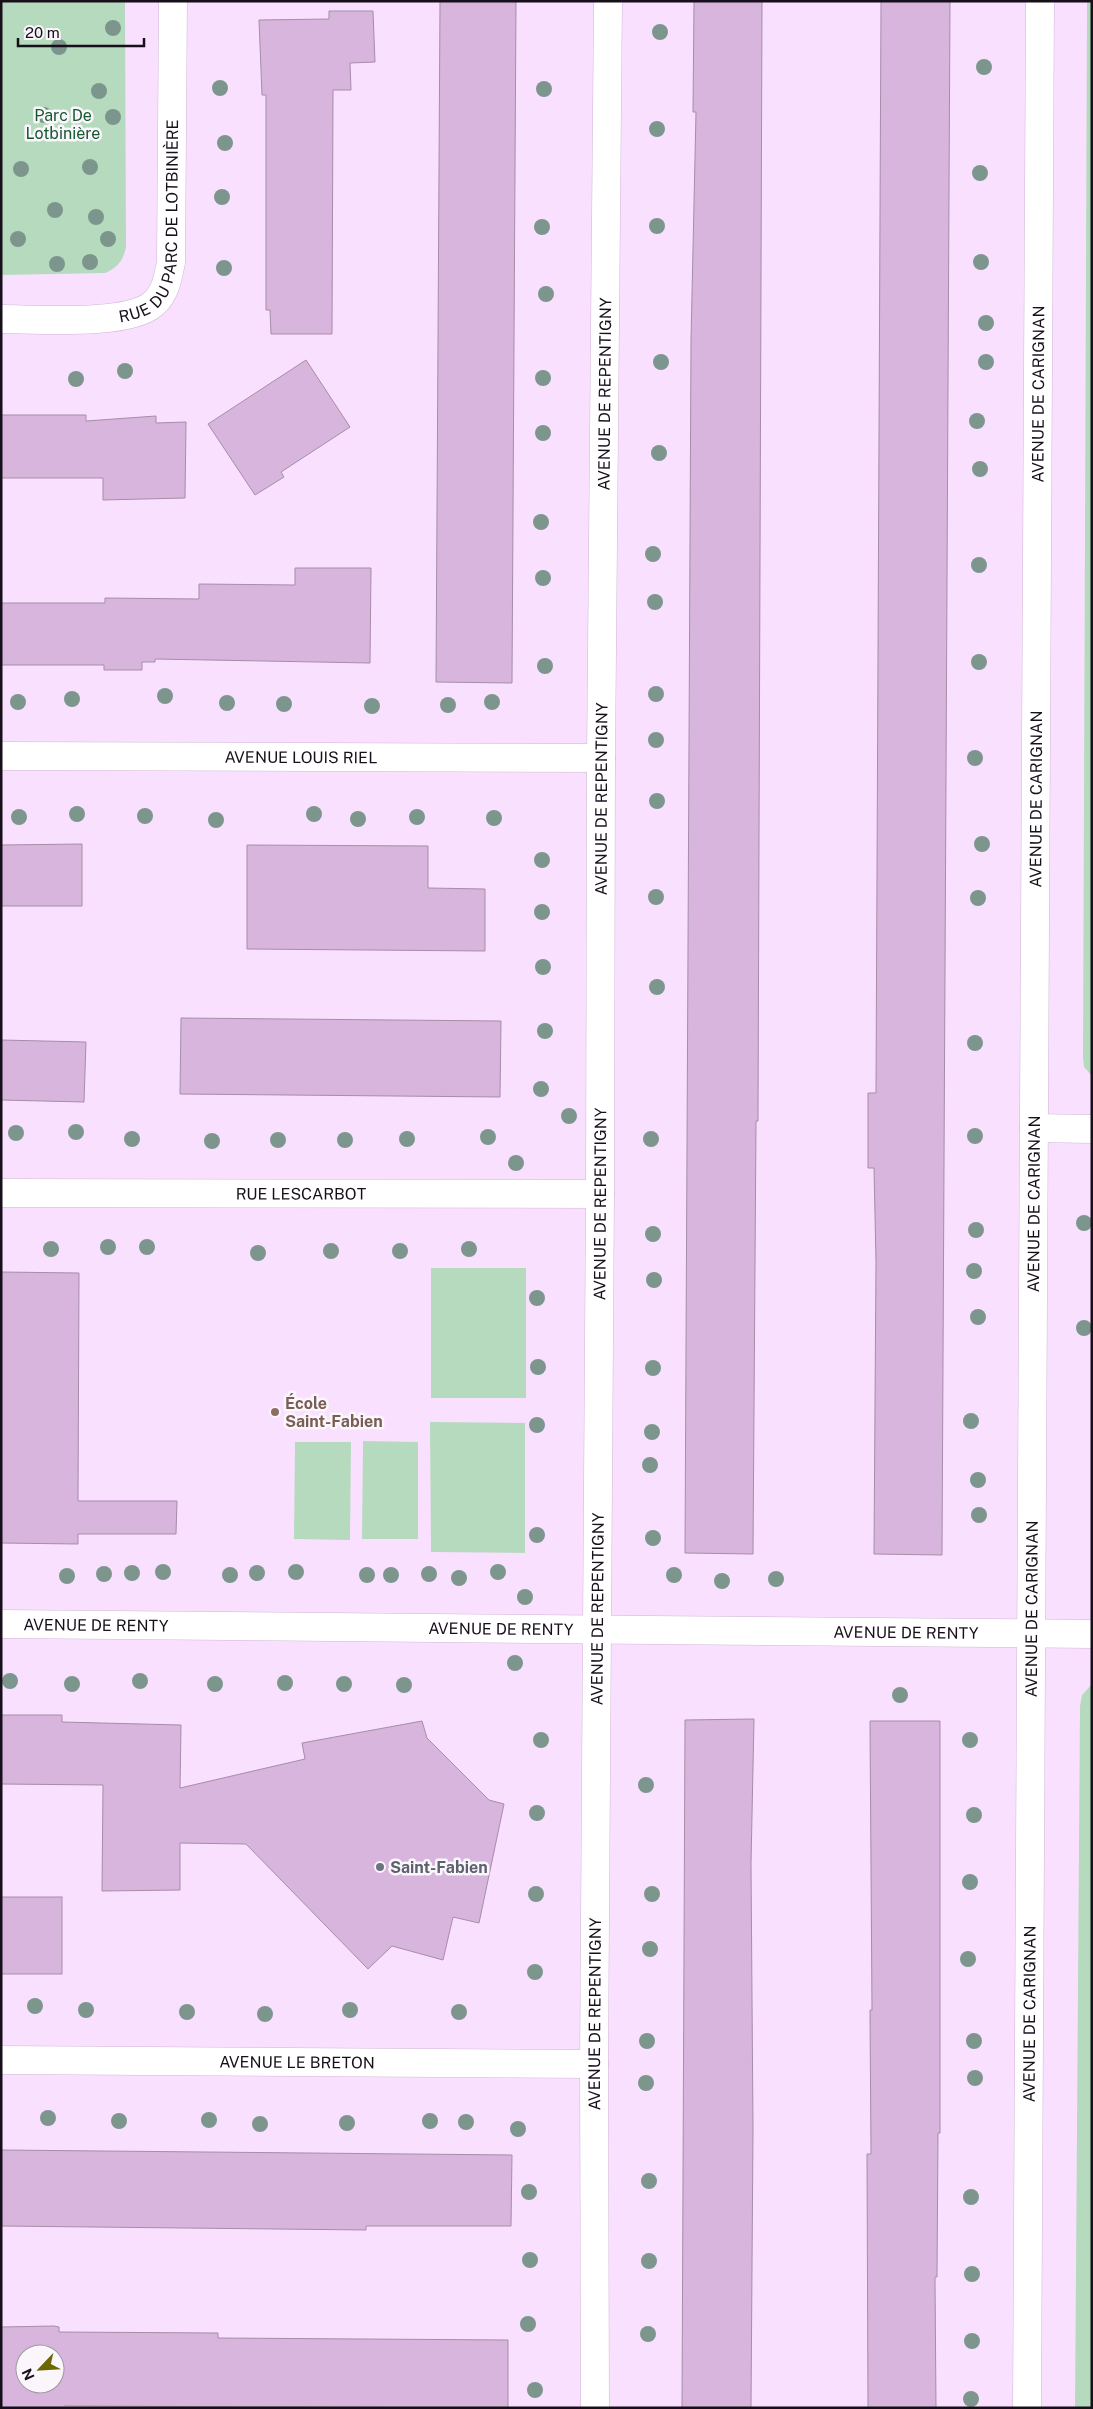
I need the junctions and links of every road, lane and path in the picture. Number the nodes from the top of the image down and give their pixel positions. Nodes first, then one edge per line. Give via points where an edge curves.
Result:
1 (173, 1) edge
2 (608, 1) edge
3 (1040, 1) edge
4 (1, 319) edge
5 (1, 756) edge
6 (601, 758) junction
7 (1034, 1128) junction
8 (1092, 1129) edge
9 (1, 1193) edge
10 (600, 1194) junction
11 (1, 1624) edge
12 (596, 1630) junction
13 (1092, 1634) edge
14 (1032, 1635) junction
15 (1, 2060) edge
16 (594, 2064) junction
17 (595, 2408) edge
18 (1027, 2408) edge

1 - 4 street, RUE DU PARC DE LOTBINIÈRE via 171,262 166,287 154,304 136,314 116,318
2 - 6 street, AVENUE DE REPENTIGNY
3 - 7 street, AVENUE DE CARIGNAN
5 - 6 street, AVENUE LOUIS RIEL
6 - 10 street, AVENUE DE REPENTIGNY
7 - 8 street
7 - 14 street, AVENUE DE CARIGNAN
9 - 10 street, RUE LESCARBOT
10 - 12 street, AVENUE DE REPENTIGNY
11 - 12 street, AVENUE DE RENTY
12 - 14 street, AVENUE DE RENTY
12 - 16 street, AVENUE DE REPENTIGNY
13 - 14 street, AVENUE DE RENTY
14 - 18 street, AVENUE DE CARIGNAN
15 - 16 street, AVENUE LE BRETON
16 - 17 street, AVENUE DE REPENTIGNY

